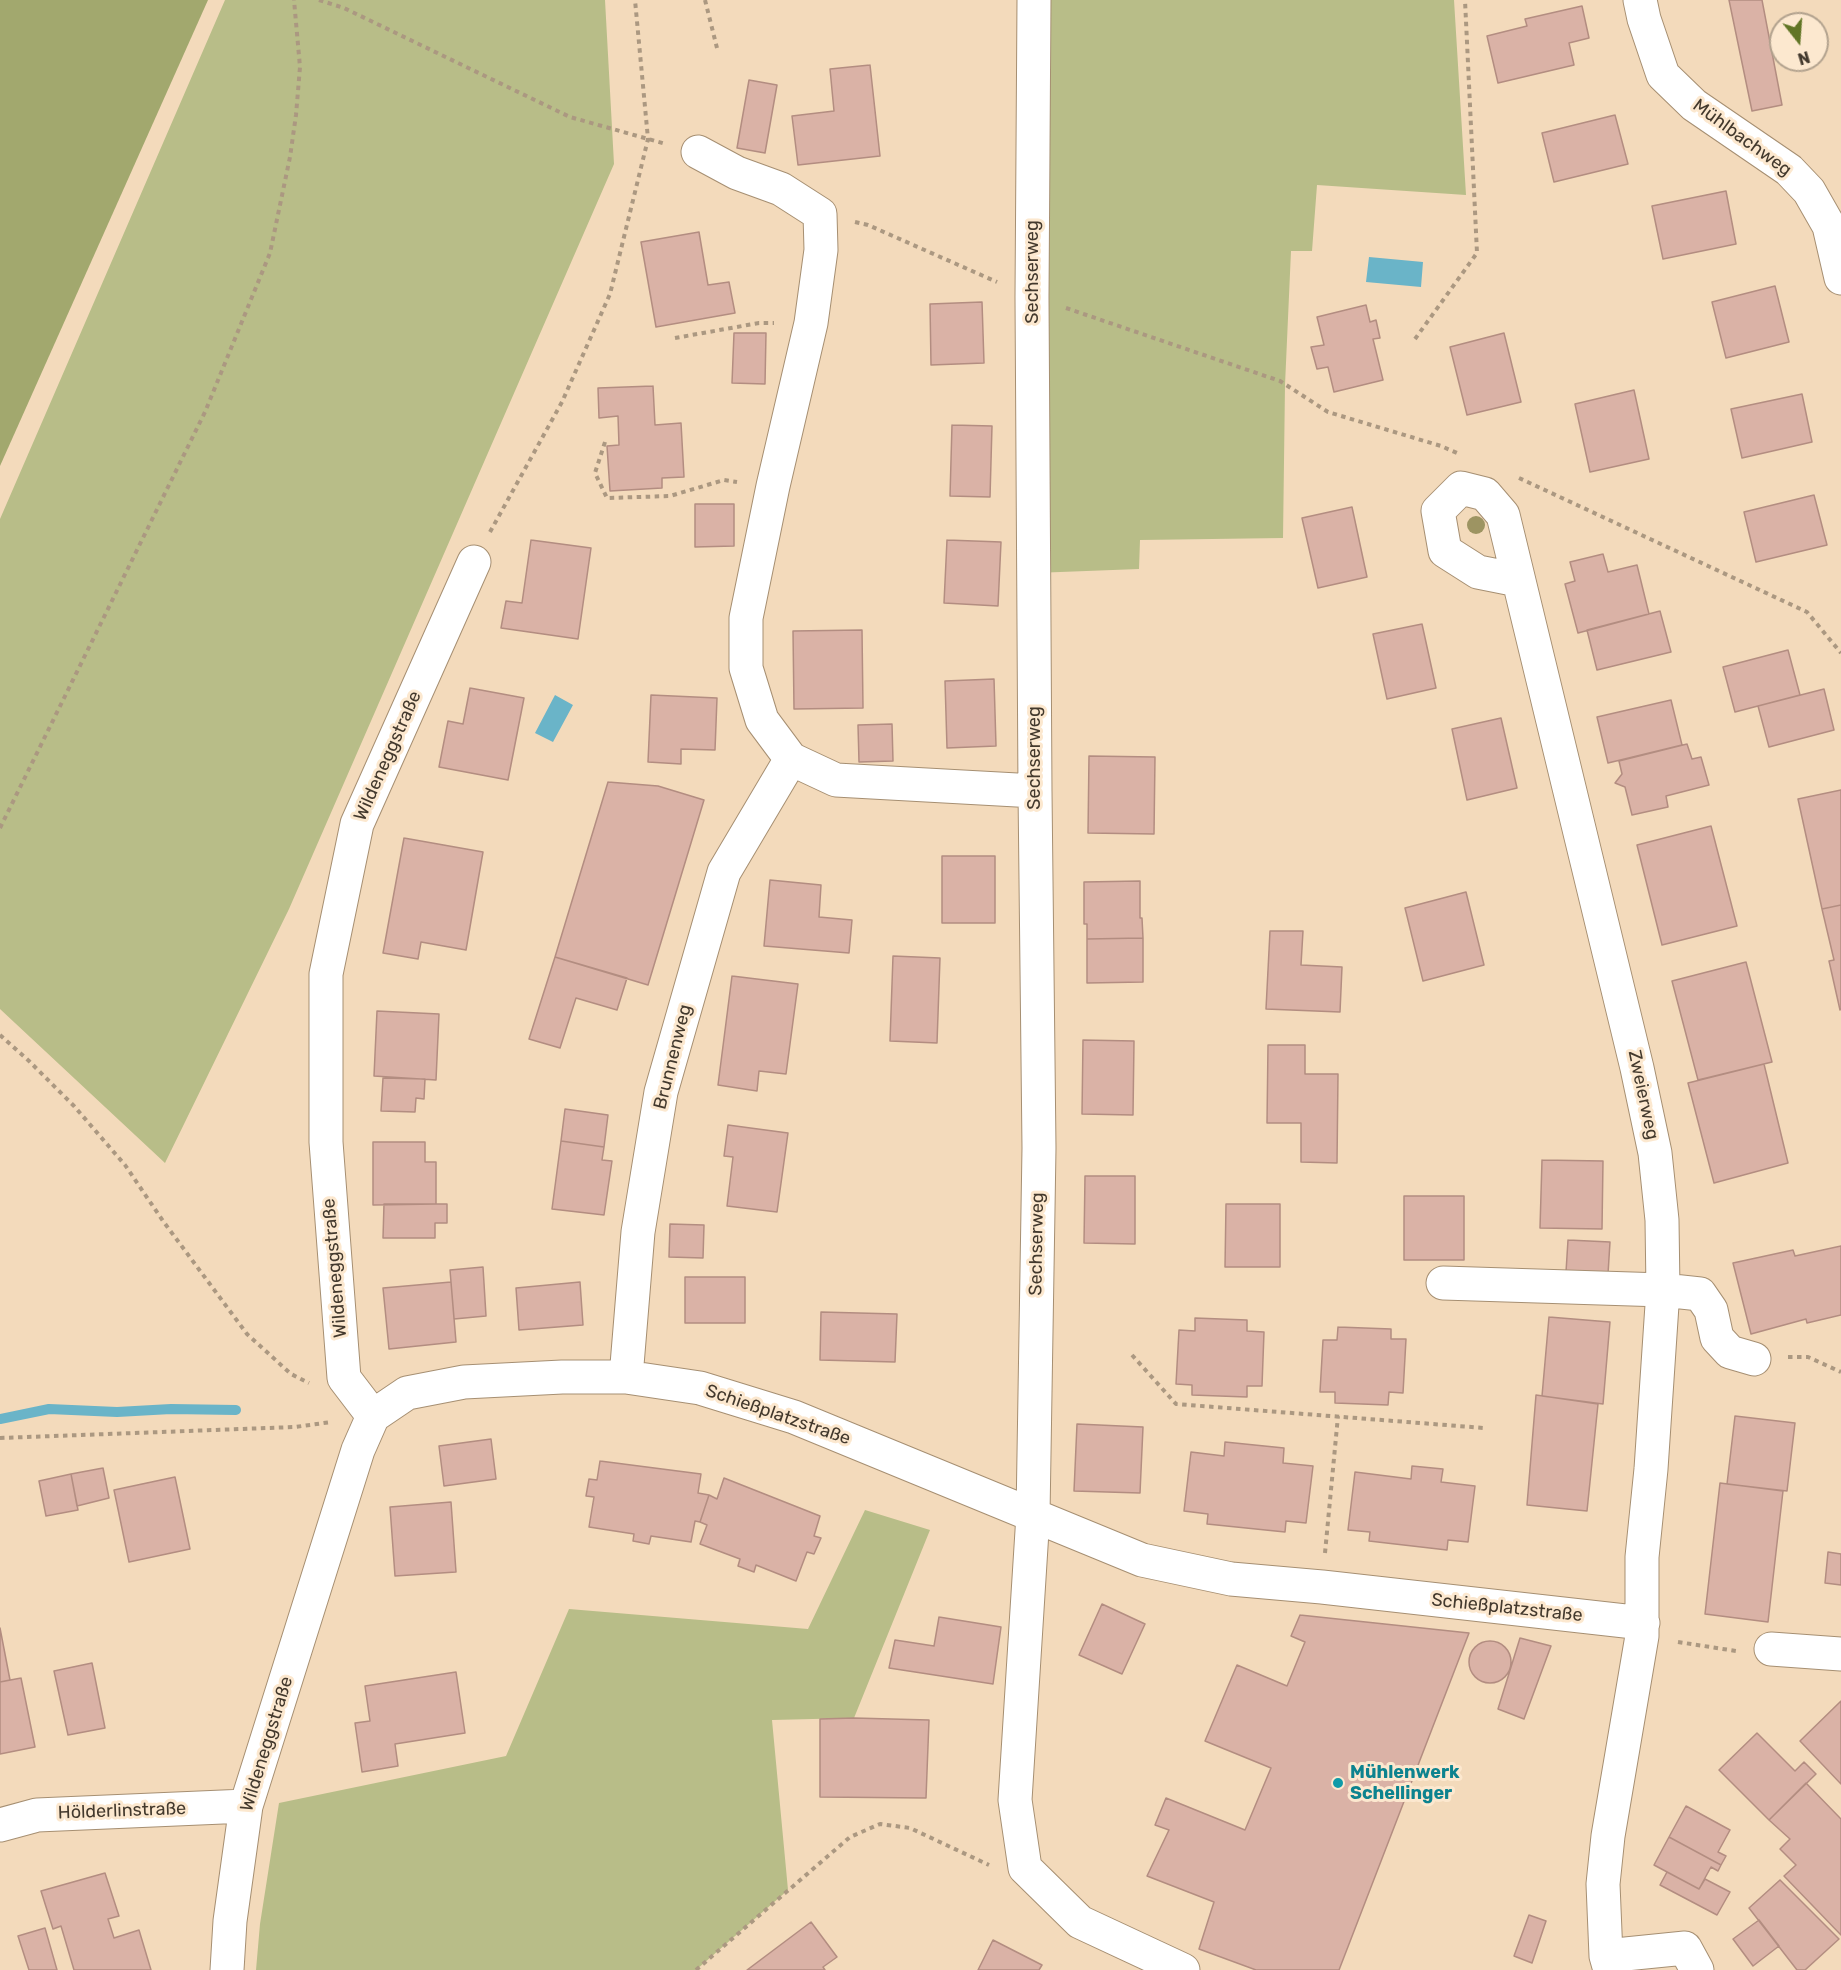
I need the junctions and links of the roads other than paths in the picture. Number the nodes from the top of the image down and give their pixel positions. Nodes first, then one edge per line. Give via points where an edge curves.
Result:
1 (1034, 0) edge
2 (1640, 0) edge
3 (698, 152) road end
4 (1841, 278) edge
5 (474, 562) road end
6 (1518, 580) dead end
7 (791, 759) junction
8 (1035, 791) junction
9 (1443, 1283) dead end
10 (1663, 1290) junction
11 (1754, 1359) road end
12 (626, 1377) junction
13 (374, 1416) junction
14 (1033, 1515) junction
15 (1642, 1630) junction
16 (1772, 1649) road end
17 (1841, 1654) edge
18 (246, 1806) junction
19 (0, 1825) edge
20 (1608, 1963) edge
21 (227, 1970) edge
22 (1183, 1970) edge
23 (1697, 1970) edge

1 - 8 street, Sechserweg
2 - 4 street, Mühlbachweg via 1664,75 1694,105 1789,170 1809,191 1829,226
3 - 7 street via 737,173 782,189 820,214 822,250 811,323 746,618 746,668 762,720
5 - 13 street, Wildeneggstraße via 357,825 326,974 326,1142 344,1378
6 - 10 street, Zweierweg via 1655,1153 1662,1220
7 - 8 street via 836,780
7 - 12 street, Brunnenweg via 724,872 662,1092 638,1232
8 - 14 street, Sechserweg via 1039,1148
9 - 10 street
10 - 11 street via 1700,1294 1711,1310 1717,1338 1730,1352
10 - 15 street, Zweierweg via 1642,1557
12 - 13 street, Schießplatzstraße via 464,1382 407,1393
12 - 14 street, Schießplatzstraße via 700,1388 794,1417
13 - 18 street, Wildeneggstraße via 358,1450
14 - 15 street, Schießplatzstraße via 1142,1560 1231,1579 1322,1587
14 - 22 street via 1015,1800 1025,1868 1080,1922
15 - 20 street via 1603,1884
16 - 17 street
18 - 19 street, Hölderlinstraße via 37,1815
18 - 21 street, Wildeneggstraße
20 - 23 street via 1685,1948

